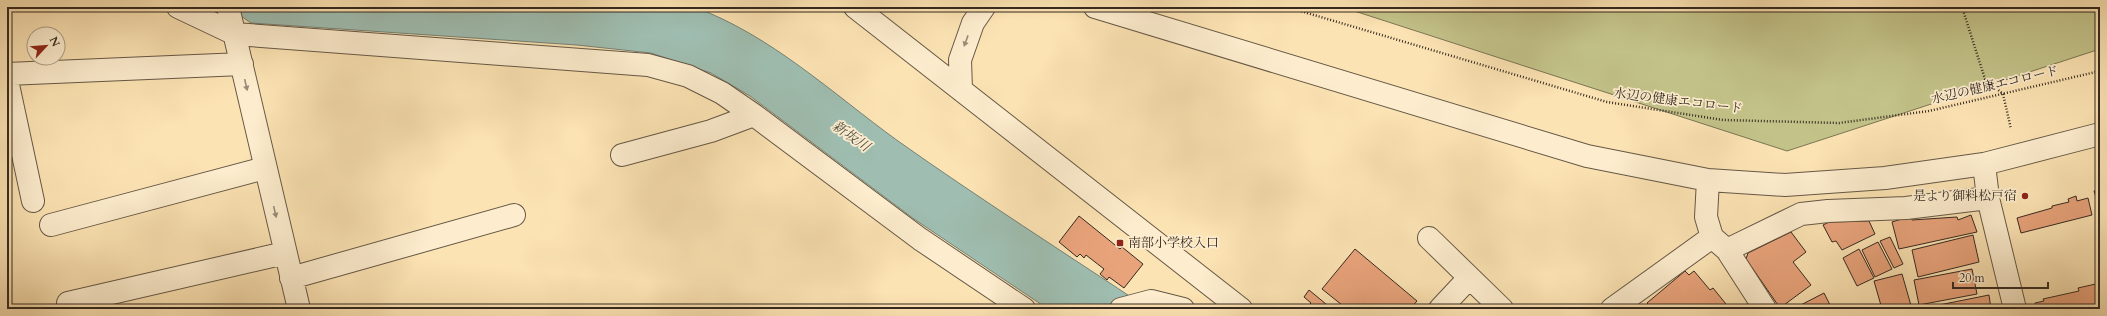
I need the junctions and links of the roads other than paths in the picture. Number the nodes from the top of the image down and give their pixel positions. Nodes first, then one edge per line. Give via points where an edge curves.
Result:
1 (178, 7) edge
2 (228, 7) edge
3 (855, 7) edge
4 (984, 7) edge
5 (1095, 7) edge
6 (235, 34) junction
7 (242, 64) junction
8 (7, 74) edge
9 (7, 80) edge
10 (961, 90) junction
11 (754, 115) junction
12 (2100, 134) edge
13 (622, 155) dead end
14 (1984, 164) junction
15 (265, 168) junction
16 (1708, 180) junction
17 (1988, 198) junction
18 (33, 201) dead end
19 (514, 215) dead end
20 (51, 225) dead end
21 (1429, 238) dead end
22 (1720, 243) junction
23 (285, 253) junction
24 (291, 278) junction
25 (1469, 278) junction
26 (68, 303) dead end
27 (298, 309) edge
28 (1024, 309) edge
29 (1120, 309) edge
30 (1183, 309) edge
31 (1241, 309) edge
32 (1440, 309) edge
33 (1502, 309) edge
34 (1612, 309) edge
35 (1765, 309) edge
36 (2015, 309) edge

1 - 6 street
2 - 6 street
3 - 10 street
4 -> 10 street via 973,23 960,60
5 - 16 street via 1587,156
6 - 7 street
6 - 11 street via 648,65 688,76 722,93
7 - 8 street
7 -> 15 street
9 - 18 street
10 - 31 street
11 - 13 street via 711,131
11 - 28 street via 920,239
12 - 14 street
14 - 16 street via 1885,178 1785,185
14 - 17 street
15 - 20 street
15 -> 23 street
16 - 22 street via 1706,217
17 - 22 street via 1906,208 1801,214
17 - 36 street
19 - 24 street
21 - 25 street
22 - 34 street
22 - 35 street
23 - 24 street
23 - 26 street
24 - 27 street
25 - 32 street
25 - 33 street
29 - 30 street via 1151,301

